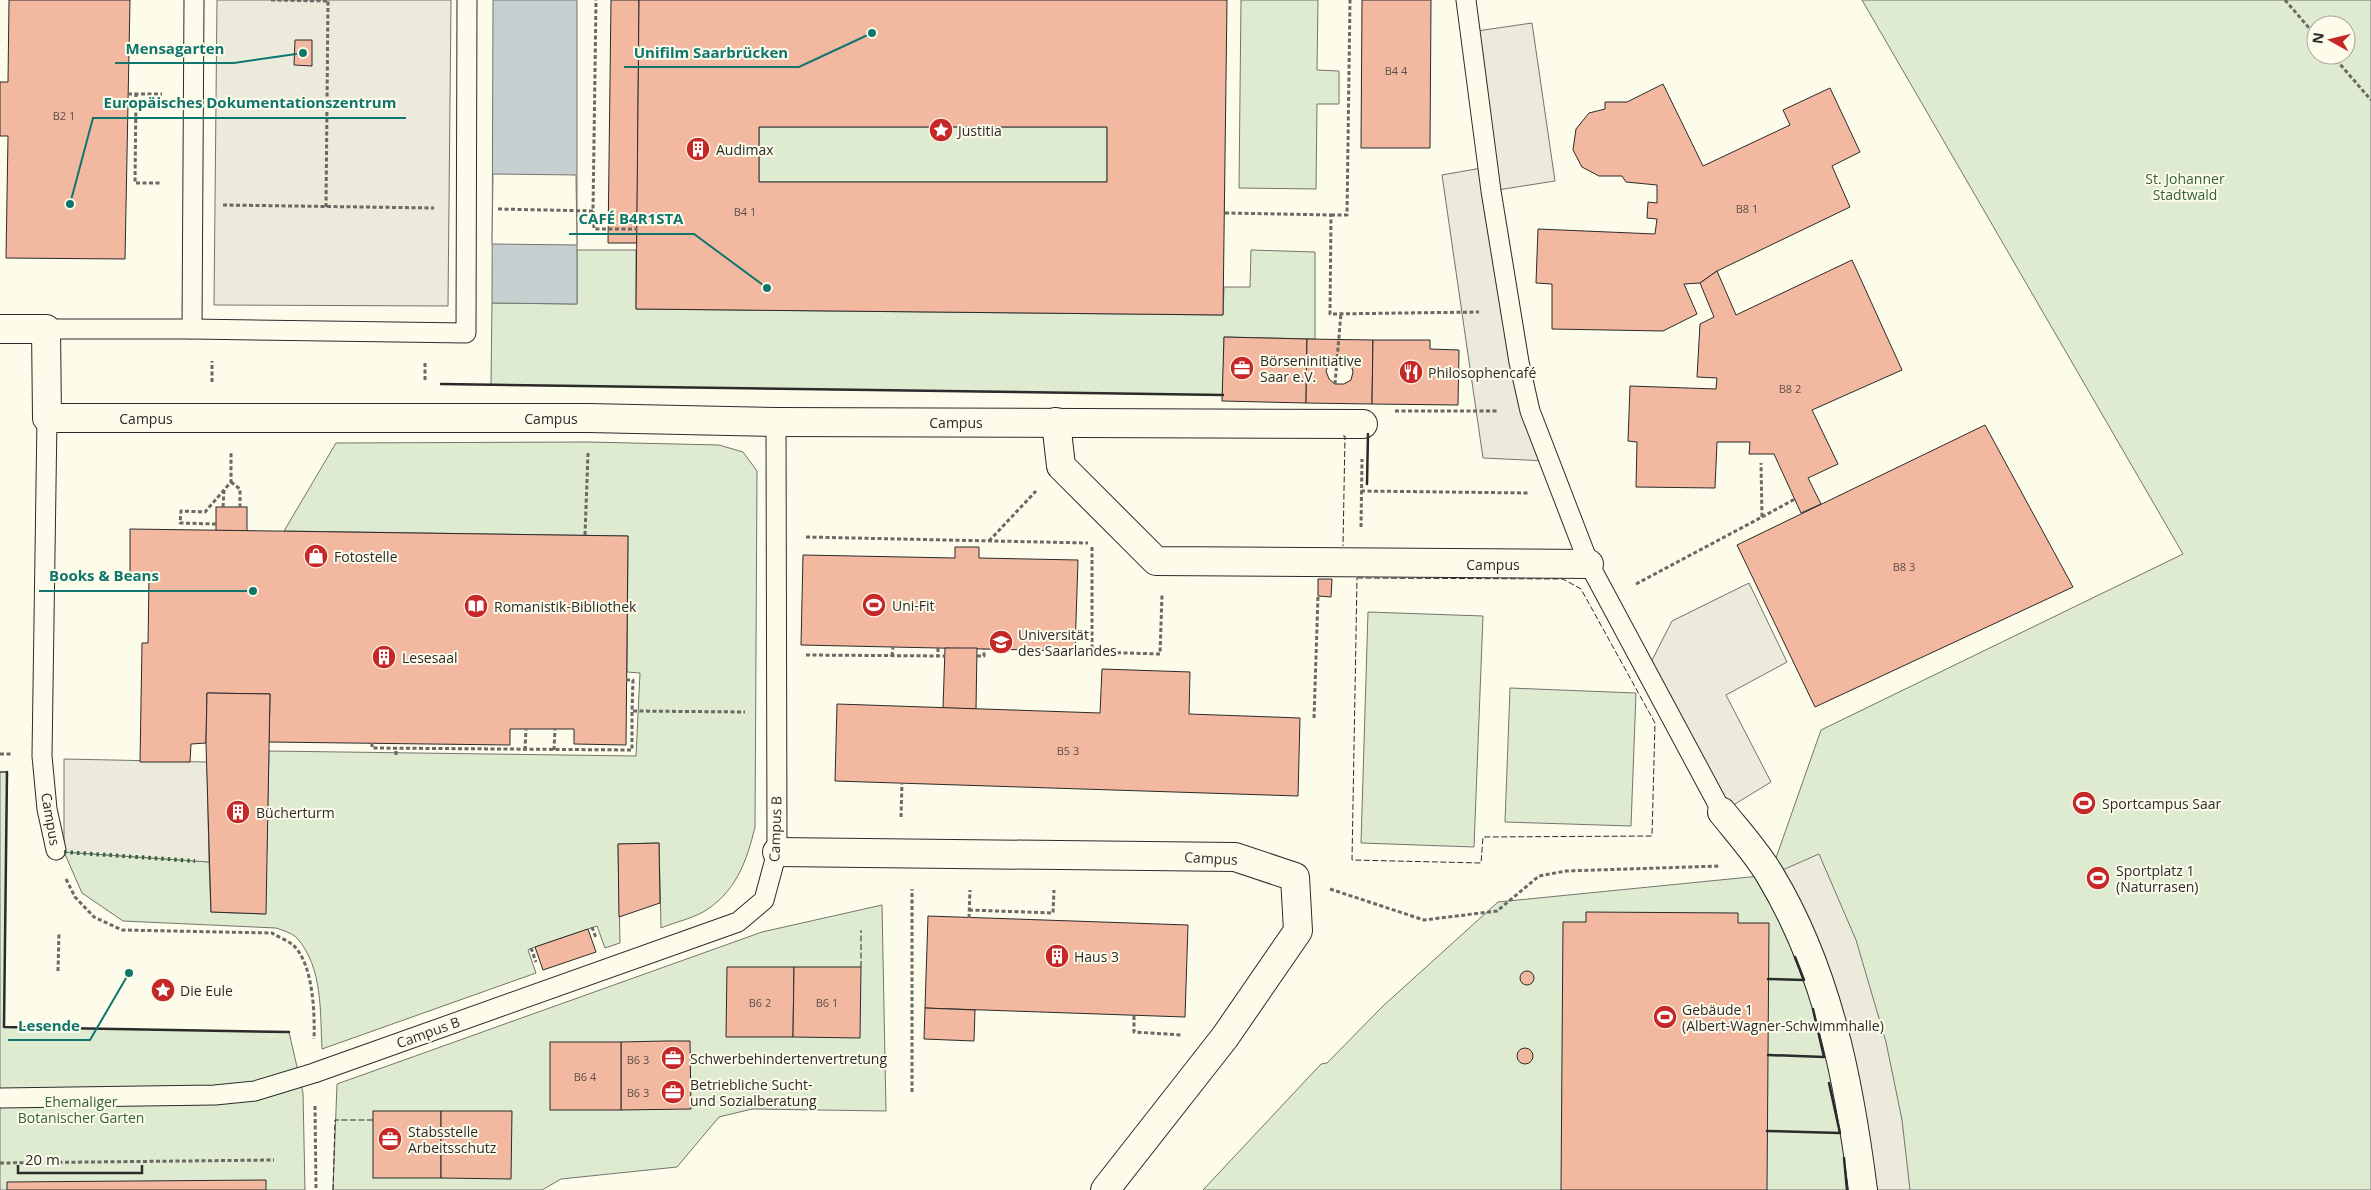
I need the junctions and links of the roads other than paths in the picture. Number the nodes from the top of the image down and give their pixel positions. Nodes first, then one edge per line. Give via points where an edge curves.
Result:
1 (194, 0) edge
2 (467, 0) edge
3 (1466, 0) edge
4 (0, 329) edge
5 (46, 329) junction
6 (192, 330) junction
7 (47, 418) junction
8 (776, 422) junction
9 (1056, 422) junction
10 (1363, 424) dead end
11 (1589, 564) junction
12 (1722, 812) joint
13 (56, 850) road end
14 (776, 852) junction
15 (0, 1098) edge
16 (1105, 1190) edge
17 (1863, 1190) edge

1 - 6 lane
2 - 6 lane via 466,333
3 - 11 lane via 1490,191 1519,362 1530,411
4 - 5 street
5 - 6 lane
5 - 7 street, Campus
7 - 8 street, Campus via 588,418
7 - 13 lane, Campus via 42,756 47,809
8 - 9 street, Campus
8 - 14 lane, Campus B
9 - 10 street, Campus
9 - 11 street, Campus via 1061,466 1156,561
11 - 12 lane
12 - 17 street via 1763,864 1798,928 1817,973 1842,1063
14 - 15 lane, Campus B via 764,900 738,922 314,1073 255,1091 215,1095
14 - 16 street, Campus via 1235,857 1295,878 1298,931 1225,1037

